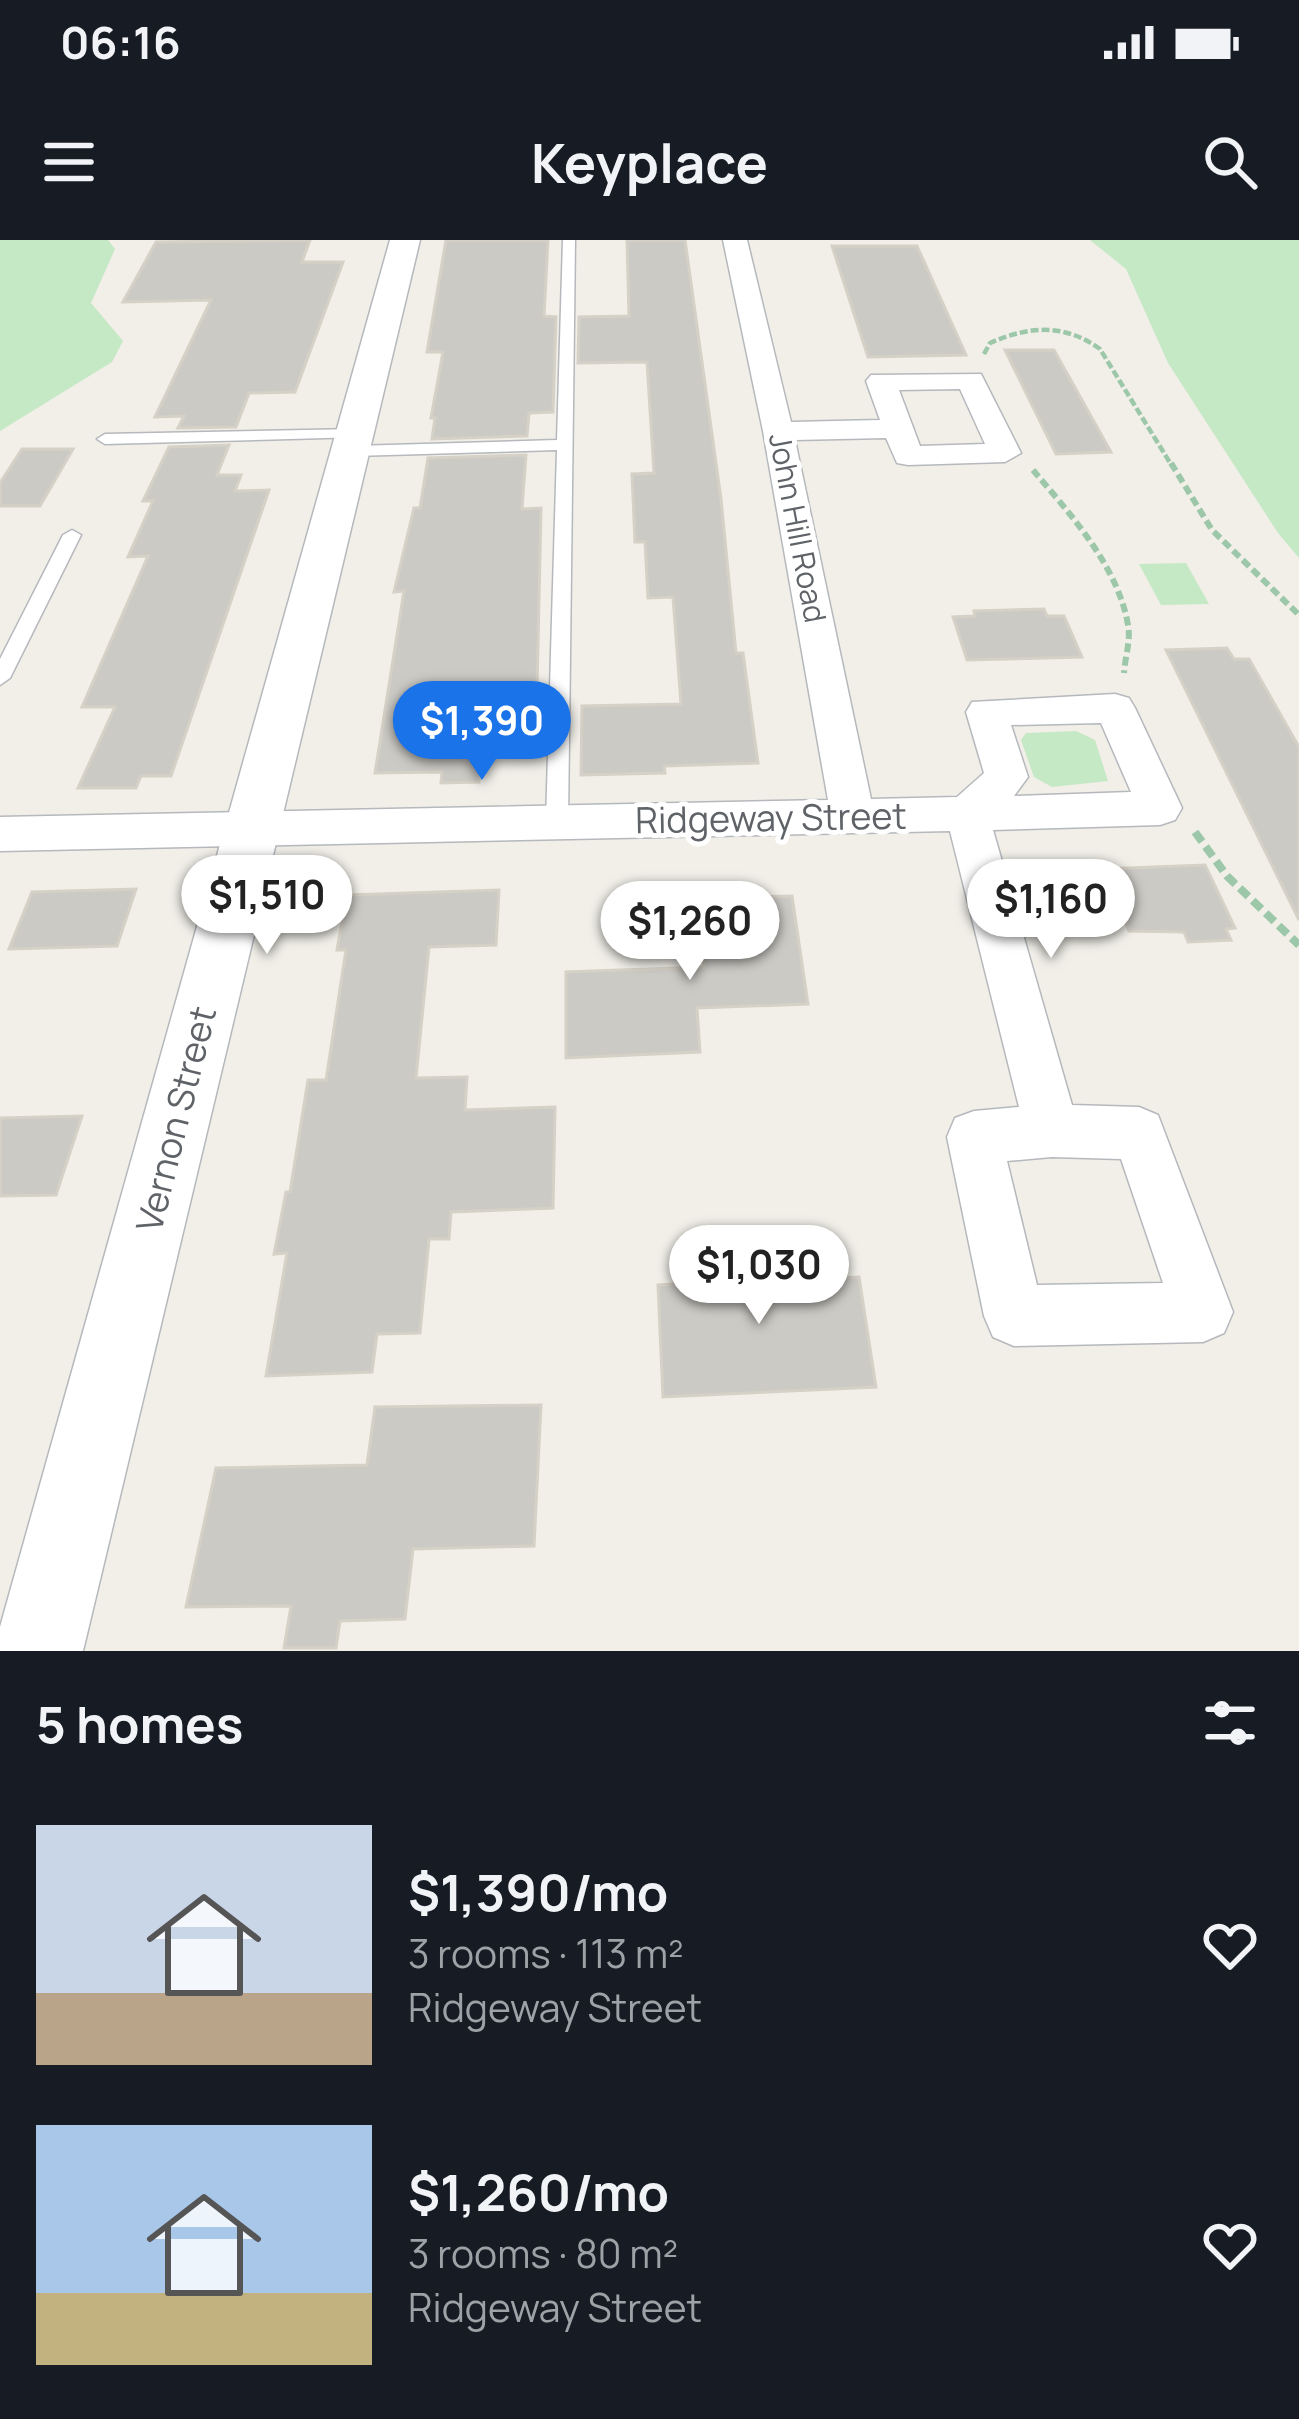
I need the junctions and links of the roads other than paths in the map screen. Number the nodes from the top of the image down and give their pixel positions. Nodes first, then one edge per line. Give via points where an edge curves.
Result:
1 (405, 240) edge
2 (569, 240) edge
3 (735, 240) edge
4 (899, 430) dead end
5 (778, 431) junction
6 (106, 439) dead end
7 (356, 442) junction
8 (563, 445) junction
9 (72, 535) dead end
10 (0, 678) edge
11 (967, 814) junction
12 (853, 817) junction
13 (557, 822) junction
14 (251, 828) junction
15 (0, 834) edge
16 (1052, 1131) junction
17 (38, 1651) edge

1 - 7 street, Vernon Street
2 - 8 lane
3 - 5 street, John Hill Road
4 - 5 street
5 - 12 street, John Hill Road
6 - 7 lane
7 - 8 lane
7 - 14 street, Vernon Street
8 - 13 lane
9 - 10 lane
11 - 11 street, Ridgeway Street via 1072,810 1160,808 1115,708 986,712 1007,777
11 - 12 street, Ridgeway Street
11 - 16 street
12 - 13 street, Ridgeway Street
13 - 14 street, Ridgeway Street
14 - 15 street, Ridgeway Street
14 - 17 street, Vernon Street
16 - 16 street via 974,1137 1014,1316 1203,1312 1139,1133

